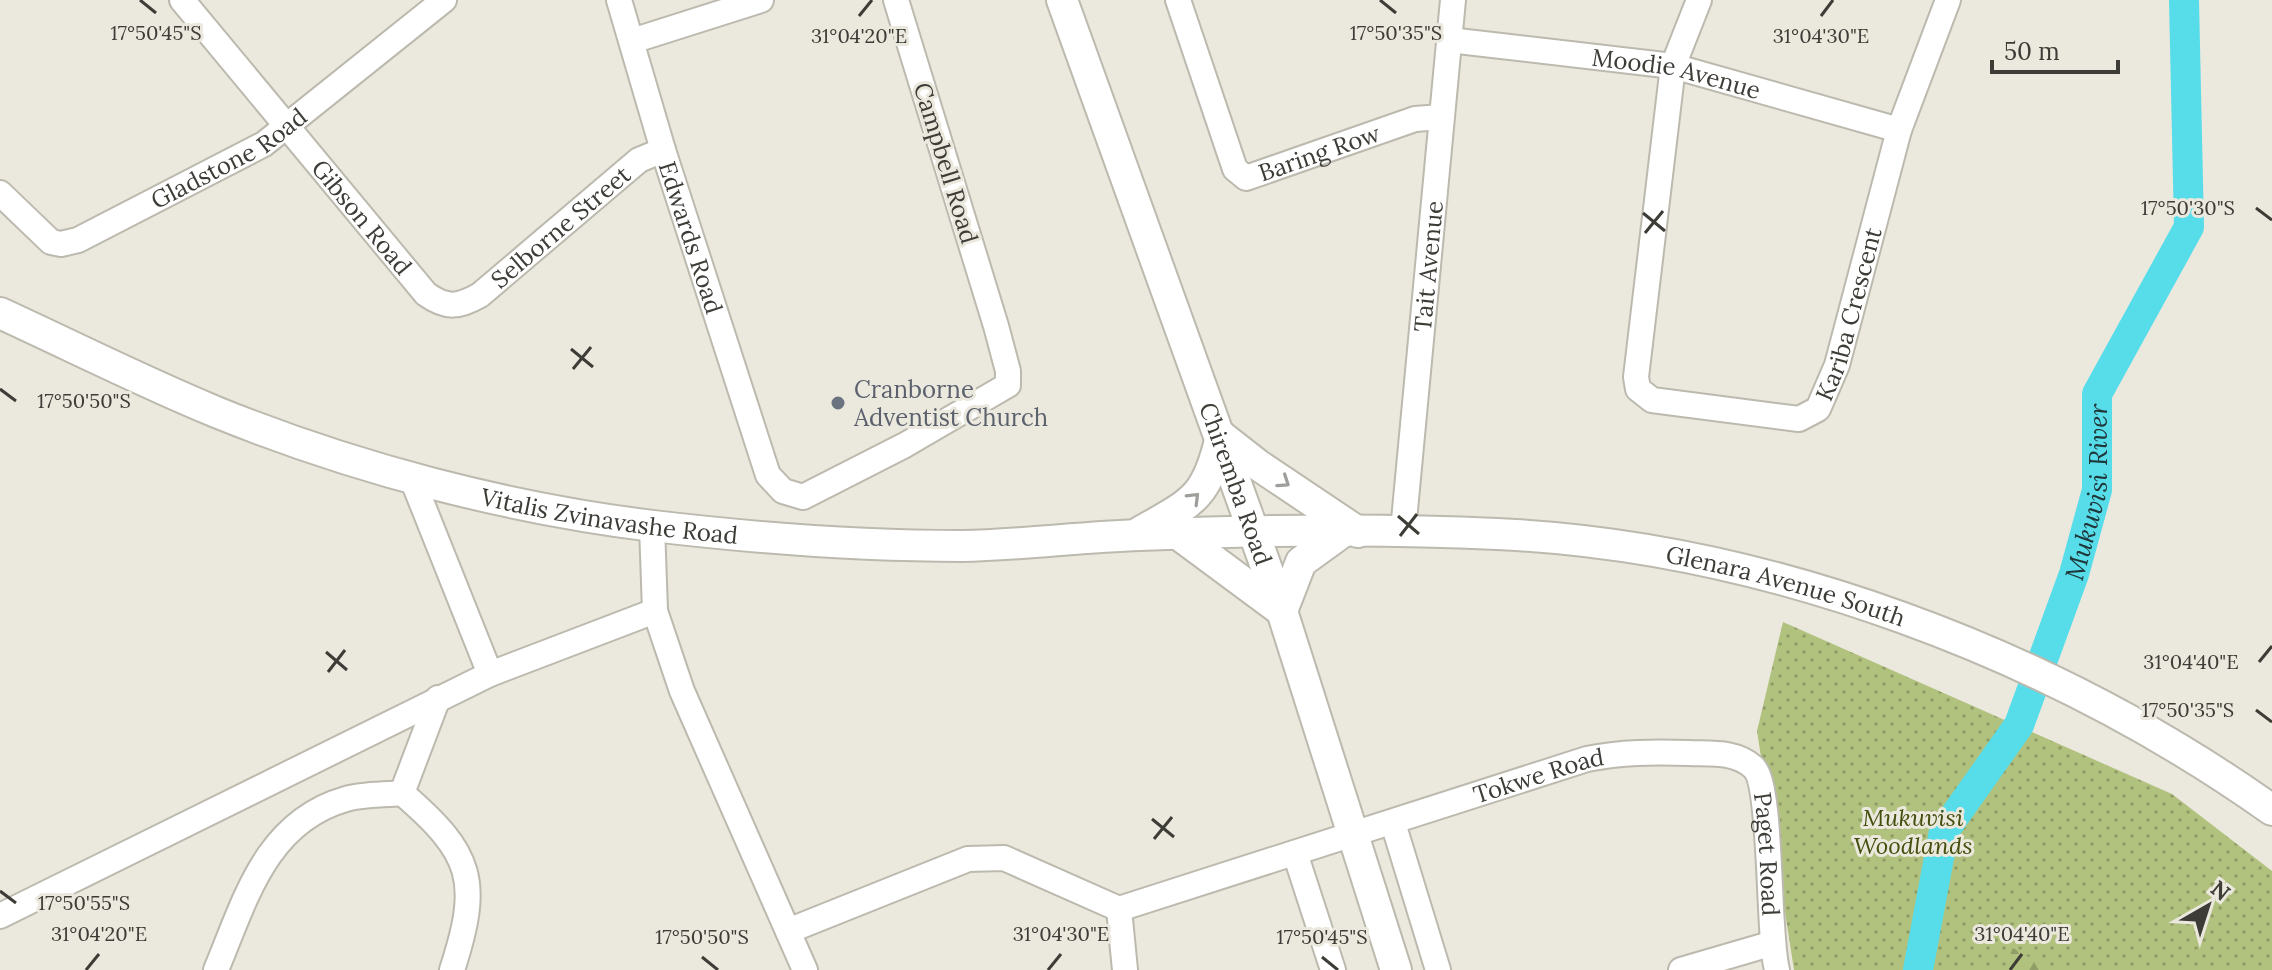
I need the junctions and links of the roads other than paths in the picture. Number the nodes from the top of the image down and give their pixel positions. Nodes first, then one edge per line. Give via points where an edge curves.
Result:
1 (182, 0) edge
2 (444, 0) edge
3 (619, 0) edge
4 (761, 0) edge
5 (896, 0) edge
6 (1062, 0) edge
7 (1178, 0) edge
8 (1453, 0) edge
9 (1699, 0) edge
10 (1948, 0) edge
11 (1449, 40) junction
12 (632, 41) junction
13 (1673, 66) junction
14 (1441, 117) junction
15 (288, 126) junction
16 (1899, 130) junction
17 (663, 150) junction
18 (0, 193) edge
19 (460, 307) joint
20 (4, 318) edge
21 (1221, 436) junction
22 (768, 475) joint
23 (411, 476) junction
24 (652, 526) junction
25 (1403, 531) junction
26 (1350, 532) junction
27 (1254, 533) junction
28 (1178, 534) junction
29 (1135, 535) junction
30 (655, 611) junction
31 (1282, 611) junction
32 (490, 674) junction
33 (438, 698) junction
34 (1731, 754) joint
35 (402, 793) junction
36 (2272, 810) edge
37 (1393, 823) junction
38 (1351, 833) junction
39 (1295, 853) junction
40 (1119, 909) junction
41 (0, 916) edge
42 (788, 931) junction
43 (1770, 944) junction
44 (216, 970) edge
45 (452, 970) edge
46 (805, 970) edge
47 (1125, 970) edge
48 (1333, 970) edge
49 (1396, 970) edge
50 (1438, 970) edge
51 (1681, 970) edge
52 (1777, 970) edge

1 - 15 street, Gibson Road
2 - 15 street, Gladstone Road
3 - 12 street, Edwards Road
4 - 12 street
5 - 22 street, Campbell Road via 996,326 1008,385 817,492 790,494
6 - 21 main road, Chiremba Road
7 - 14 street, Baring Row via 1235,169 1246,178 1415,119
8 - 11 street, Tait Avenue
9 - 13 street
10 - 16 street, Kariba Crescent
11 - 13 street, Moodie Avenue
11 - 14 street, Tait Avenue
12 - 17 street, Edwards Road
13 - 16 street, Moodie Avenue
13 - 16 street, Kariba Crescent via 1636,377 1638,389 1652,400 1799,419 1818,409 1837,365
14 - 25 street, Tait Avenue
15 - 18 street, Gladstone Road via 264,144 61,244 36,230
15 - 19 street, Gibson Road via 426,294
17 - 19 street, Selborne Street via 639,160
17 - 22 street, Edwards Road
20 - 23 main road, Vitalis Zvinavashe Road via 222,414
21 -> 26 main road
21 - 27 main road, Chiremba Road
29 -> 21 main road via 1188,505 1202,490 1213,472
23 - 24 main road, Vitalis Zvinavashe Road via 570,514
23 - 32 street
24 - 29 main road, Vitalis Zvinavashe Road via 786,539 962,546
24 - 30 street
25 - 26 main road, Glenara Avenue South
25 - 36 main road, Glenara Avenue South via 1556,539 1711,560 1814,587 2019,666 2118,714
26 - 27 main road, Glenara Avenue South
26 - 31 main road via 1301,562
27 - 28 main road, Vitalis Zvinavashe Road
27 - 31 main road, Chiremba Road
28 - 29 main road, Vitalis Zvinavashe Road
28 - 31 main road
30 - 32 street
30 - 42 street via 682,691
31 - 38 main road, Chiremba Road
32 - 33 street
33 - 35 street
33 - 41 street
34 - 37 street, Tokwe Road via 1627,751 1535,774
34 - 43 street, Paget Road via 1755,768 1765,794
35 - 44 street via 348,799 311,813 285,833 264,858
35 - 45 street via 439,824 469,881 467,924
37 - 38 street, Tokwe Road
37 - 50 street
38 - 39 street, Tokwe Road
38 - 49 main road, Chiremba Road
39 - 40 street, Tokwe Road
39 - 48 street
40 - 42 street via 1004,858 989,857 968,859
40 - 47 street
42 - 46 street
43 - 51 street
43 - 52 street, Paget Road

